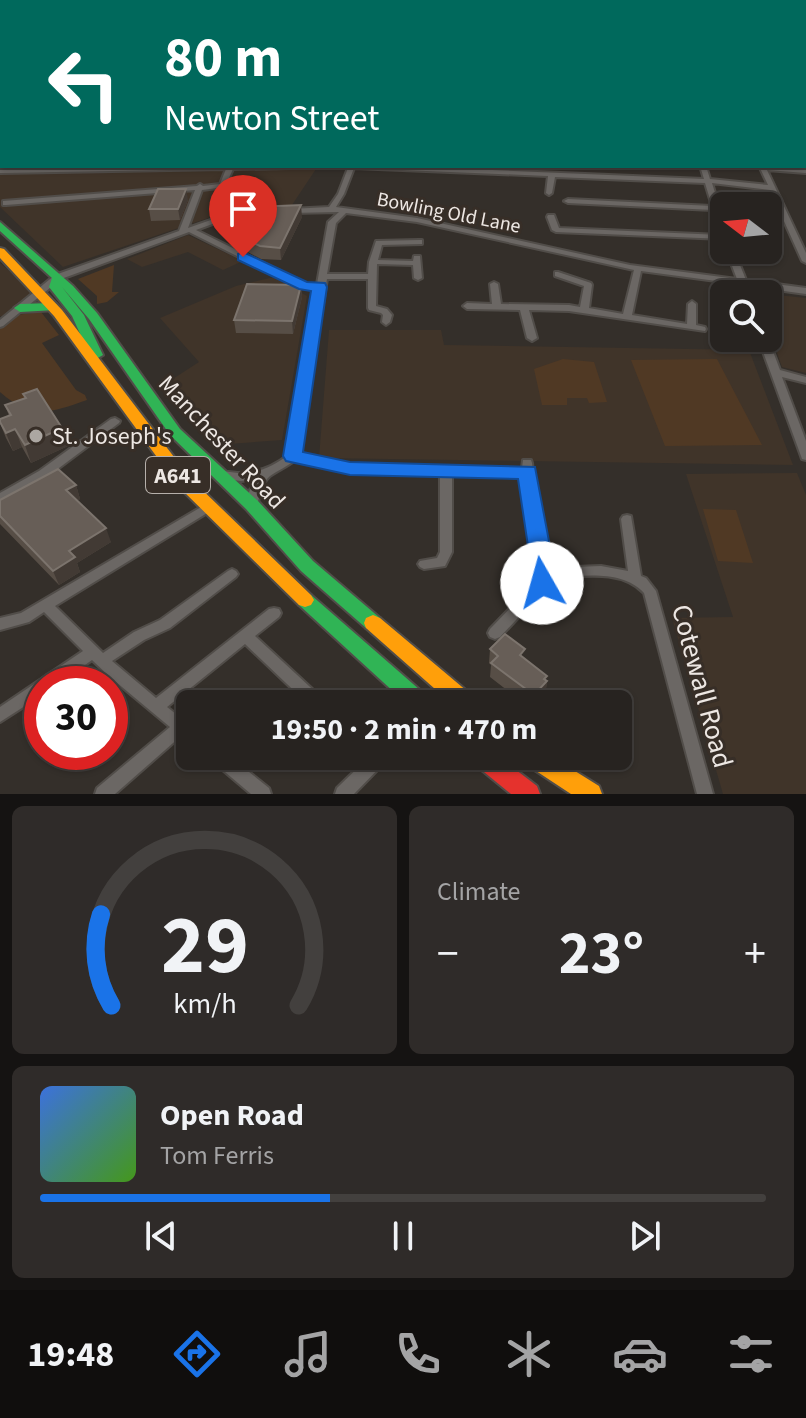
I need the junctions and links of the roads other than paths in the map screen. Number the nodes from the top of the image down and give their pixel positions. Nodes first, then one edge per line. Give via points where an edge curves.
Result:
1 (343, 0) edge
2 (486, 0) edge
3 (63, 168) edge
4 (230, 168) edge
5 (349, 168) edge
6 (439, 168) edge
7 (612, 168) edge
8 (704, 168) edge
9 (763, 168) edge
10 (774, 168) edge
11 (0, 171) edge
12 (806, 171) edge
13 (552, 174) junction
14 (613, 178) junction
15 (708, 181) junction
16 (200, 186) junction
17 (772, 188) junction
18 (711, 192) edge
19 (549, 193) dead end
20 (568, 201) dead end
21 (6, 203) dead end
22 (710, 208) edge
23 (331, 209) junction
24 (273, 211) edge
25 (284, 211) edge
26 (343, 212) junction
27 (551, 217) dead end
28 (0, 225) edge
29 (556, 230) junction
30 (186, 232) junction
31 (710, 235) edge
32 (548, 250) junction
33 (0, 251) edge
34 (416, 251) junction
35 (32, 254) junction
36 (805, 256) edge
37 (373, 262) junction
38 (638, 268) junction
39 (558, 274) dead end
40 (58, 277) junction
41 (372, 277) junction
42 (418, 278) dead end
43 (321, 281) junction
44 (710, 282) edge
45 (494, 284) dead end
46 (782, 290) edge
47 (40, 291) junction
48 (806, 291) edge
49 (692, 304) dead end
50 (467, 306) dead end
51 (497, 306) junction
52 (52, 307) junction
53 (524, 307) junction
54 (20, 308) junction
55 (584, 310) junction
56 (627, 317) junction
57 (386, 322) dead end
58 (0, 324) edge
59 (691, 327) junction
60 (702, 329) dead end
61 (532, 338) dead end
62 (768, 352) edge
63 (94, 365) junction
64 (775, 372) junction
65 (806, 380) edge
66 (115, 421) dead end
67 (293, 456) junction
68 (806, 456) edge
69 (446, 471) junction
70 (219, 474) junction
71 (264, 475) junction
72 (0, 498) edge
73 (252, 505) junction
74 (208, 507) junction
75 (627, 519) dead end
76 (424, 564) dead end
77 (543, 573) junction
78 (232, 574) dead end
79 (635, 576) junction
80 (46, 606) junction
81 (274, 613) dead end
82 (0, 624) edge
83 (495, 633) dead end
84 (246, 636) junction
85 (98, 656) junction
86 (79, 666) edge
87 (303, 690) edge
88 (405, 690) edge
89 (451, 690) edge
90 (24, 699) edge
91 (156, 707) junction
92 (0, 715) edge
93 (176, 723) edge
94 (176, 739) edge
95 (234, 770) edge
96 (365, 770) edge
97 (499, 770) edge
98 (554, 770) edge
99 (103, 794) edge
100 (263, 794) edge
101 (343, 794) edge
102 (529, 794) edge
103 (591, 794) edge
104 (705, 794) edge

1 - 2 main road
3 - 11 street
4 - 16 street via 223,186
5 - 23 street
6 - 13 street
7 - 14 street
8 - 15 street
9 - 17 street
10 - 12 street
13 - 14 street
13 - 19 street
14 - 15 street
15 - 17 street
15 - 18 street
16 - 21 street
16 - 30 street
17 - 36 street
20 - 22 street
23 - 25 street, Bowling Old Lane
23 - 26 street, Bowling Old Lane
24 - 30 street via 238,214
26 - 32 street, Bowling Old Lane via 433,223
26 - 43 street via 332,222
27 - 29 street
28 - 35 main road, Manchester Road / A641
29 - 31 street
29 - 32 street
30 - 40 street
30 - 43 street via 304,286
32 - 38 street, Bowling Old Lane
33 - 47 main road, Manchester Road / A641
34 - 37 street
34 - 37 street via 379,243
34 - 42 street
35 - 40 main road, Manchester Road / A641
35 - 47 main road via 30,263 45,279
37 - 41 street
38 - 44 street, Bowling Old Lane
38 - 56 street
39 - 55 street via 588,285
40 - 47 street
40 - 63 main road via 55,287 78,315 97,352
40 - 70 main road, Manchester Road / A641 via 93,316 159,413
41 - 43 street
41 - 57 street via 369,310 384,311
43 - 67 street
45 - 51 street
46 - 48 street, Bowling Old Lane
47 - 52 main road, Manchester Road / A641
47 - 54 street
49 - 59 street
50 - 51 street
51 - 53 street
52 - 54 main road
52 - 63 main road, Manchester Road / A641
53 - 55 street
53 - 61 street
54 - 58 street
55 - 56 street
56 - 59 street
59 - 60 street
62 - 64 street
63 - 74 main road, Manchester Road / A641
64 - 65 street
64 - 68 street
66 - 72 street
67 - 69 street via 350,469
67 - 71 street
69 - 76 street via 446,552 441,563
69 - 77 street via 527,467
70 - 71 street
70 - 73 main road, Manchester Road / A641
71 - 73 street
73 - 89 main road, Manchester Road / A641 via 307,566
74 - 80 street
74 - 88 main road, Manchester Road / A641
75 - 79 street
77 - 79 street
77 - 83 street via 542,583
78 - 85 street via 165,624
79 - 104 street, Cotewall Road via 650,591
80 - 82 street
80 - 85 street
81 - 84 street
84 - 87 street
84 - 91 street
85 - 86 street
85 - 91 street
90 - 92 street
91 - 93 street
94 - 99 street
95 - 100 street
96 - 101 street
97 - 102 main road
98 - 103 main road

